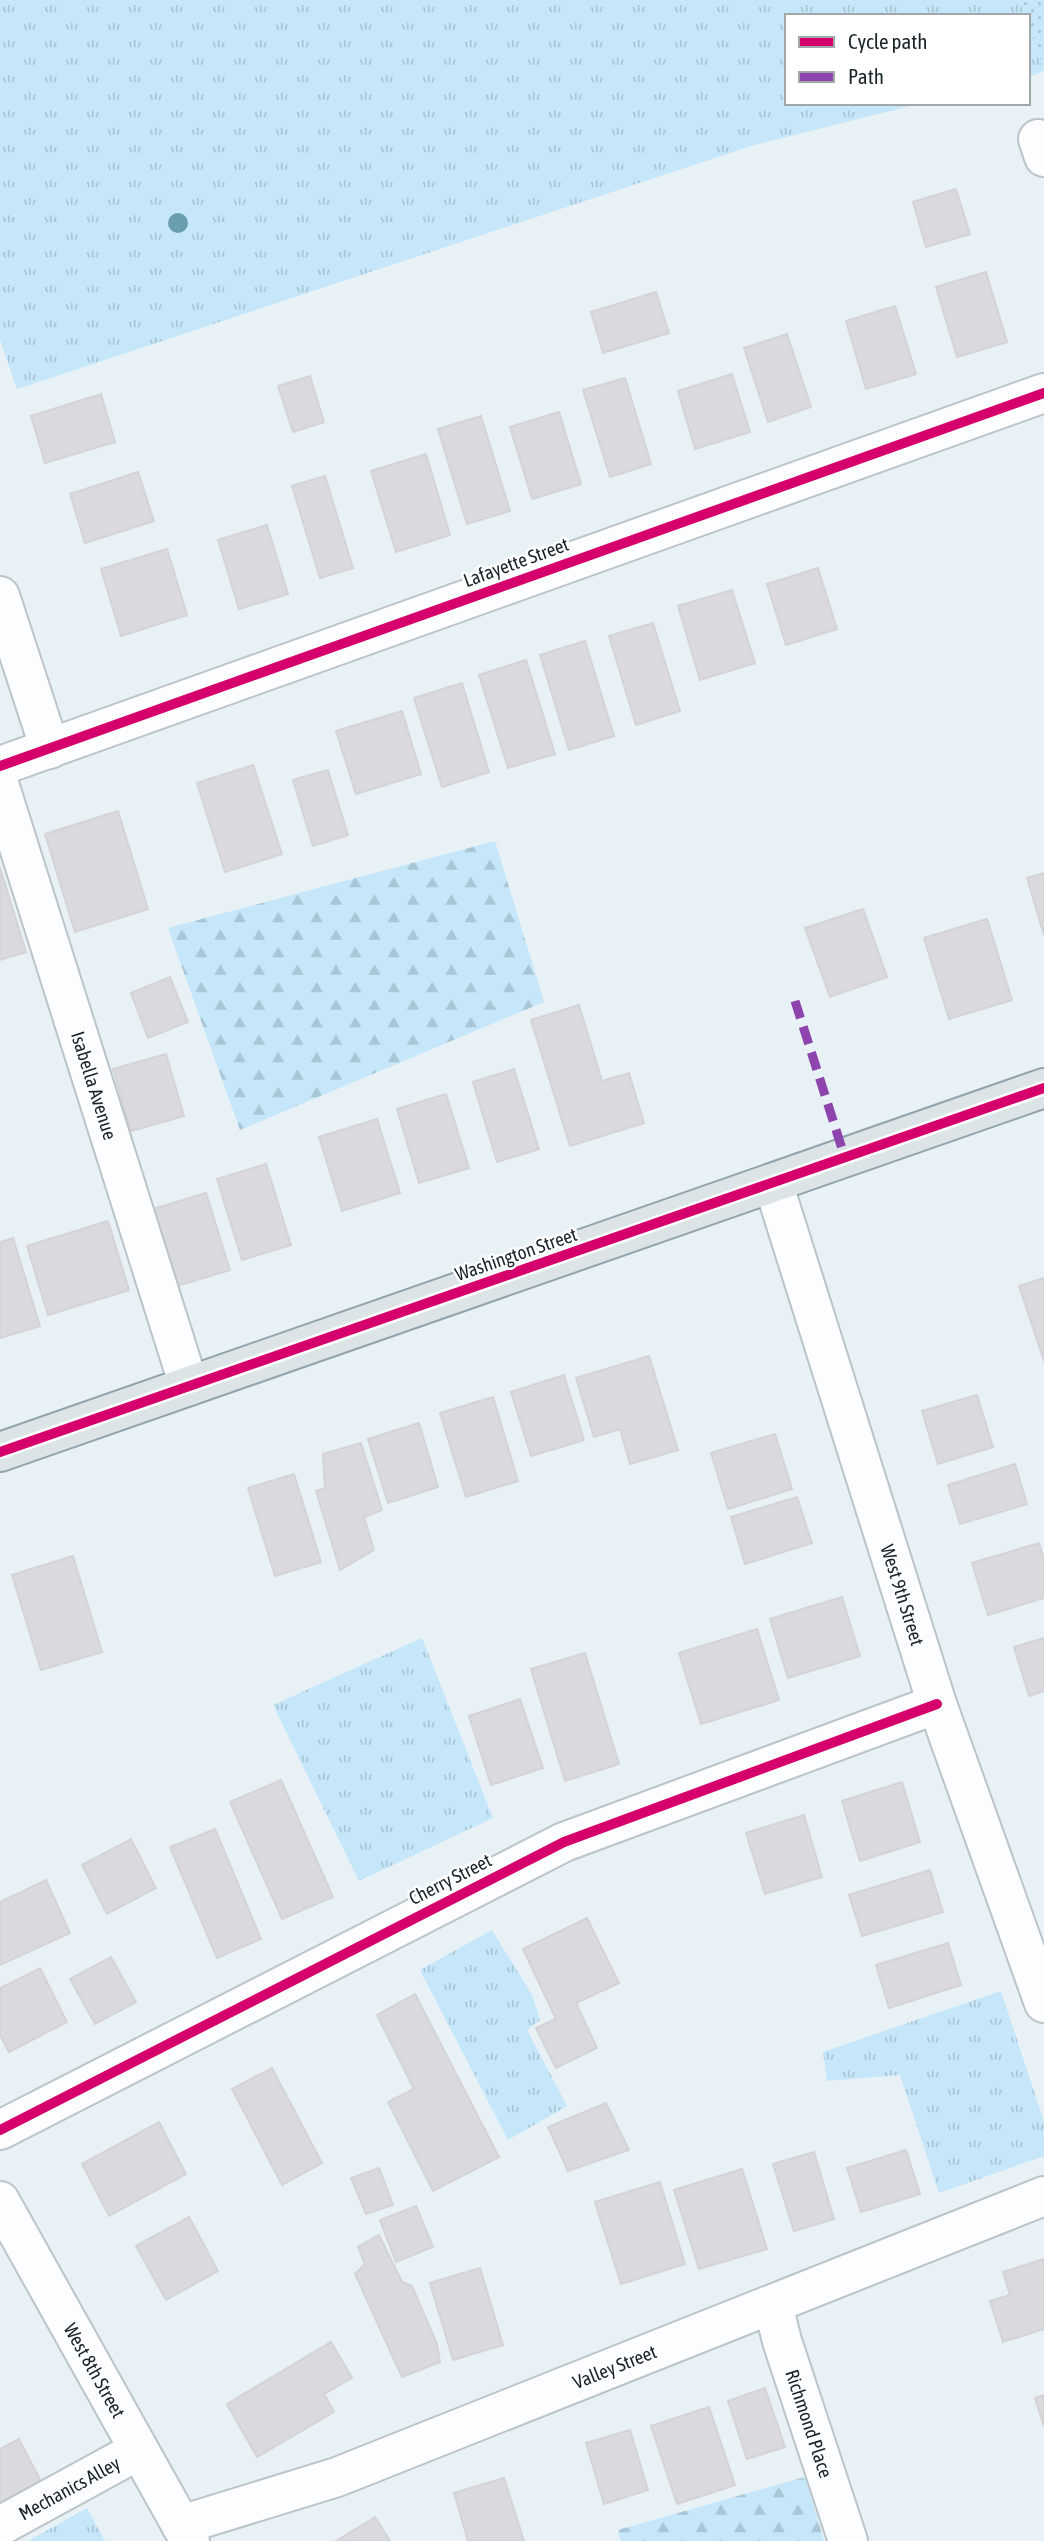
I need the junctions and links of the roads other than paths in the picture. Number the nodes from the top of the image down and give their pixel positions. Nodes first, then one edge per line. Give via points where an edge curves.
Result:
1 (1044, 393) edge
2 (0, 596) edge
3 (50, 749) junction
4 (0, 766) edge
5 (0, 787) edge
6 (1044, 1088) edge
7 (773, 1183) junction
8 (189, 1386) junction
9 (0, 1452) edge
10 (937, 1704) junction
11 (1044, 2003) edge
12 (0, 2130) edge
13 (1044, 2196) edge
14 (0, 2201) edge
15 (773, 2305) junction
16 (139, 2450) junction
17 (0, 2526) edge
18 (185, 2533) edge
19 (848, 2541) edge

1 - 3 street, Lafayette Street
2 - 3 street
3 - 4 street, Lafayette Street
5 - 8 street, Isabella Avenue
6 - 7 main road, Washington Street
7 - 8 main road, Washington Street
7 - 10 street, West 9th Street
8 - 9 main road, Washington Street
10 - 11 street, West 9th Street
10 - 12 street, Cherry Street via 564,1842
13 - 15 street, Valley Street
14 - 16 street, West 8th Street
15 - 18 street, Valley Street
15 - 19 street, Richmond Place
16 - 17 street, Mechanics Alley
16 - 18 street, West 8th Street

